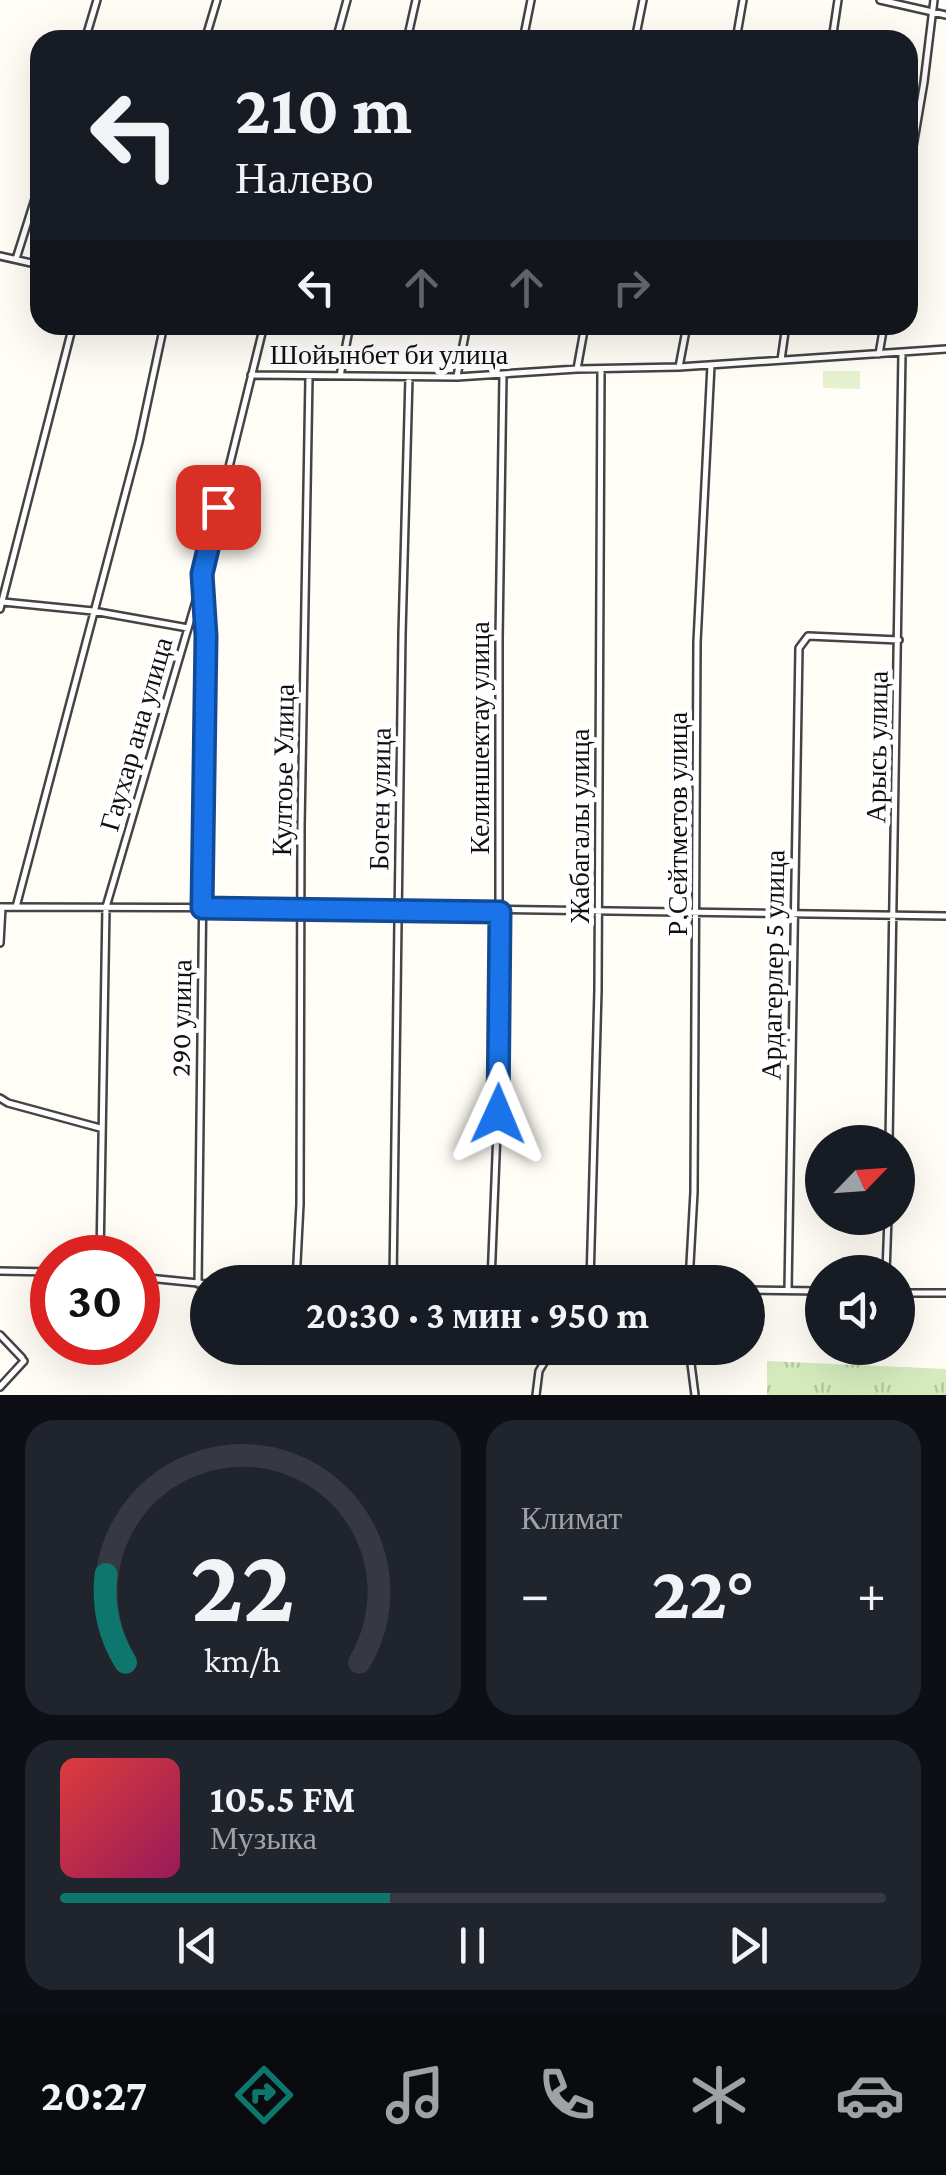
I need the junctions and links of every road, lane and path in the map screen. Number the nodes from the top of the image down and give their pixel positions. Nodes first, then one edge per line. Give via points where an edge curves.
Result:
1 (97, 0) edge
2 (217, 0) edge
3 (347, 0) edge
4 (416, 0) edge
5 (531, 0) edge
6 (642, 0) edge
7 (743, 0) edge
8 (838, 0) edge
9 (880, 0) edge
10 (934, 0) edge
11 (934, 13) junction
12 (946, 15) edge
13 (88, 30) edge
14 (209, 30) edge
15 (339, 30) edge
16 (410, 30) edge
17 (526, 30) edge
18 (638, 30) edge
19 (738, 30) edge
20 (834, 30) edge
21 (918, 113) edge
22 (30, 215) edge
23 (0, 256) edge
24 (16, 260) junction
25 (30, 263) edge
26 (70, 335) edge
27 (162, 335) edge
28 (261, 335) edge
29 (348, 335) edge
30 (465, 335) edge
31 (583, 335) edge
32 (685, 335) edge
33 (785, 335) edge
34 (882, 335) edge
35 (946, 349) edge
36 (902, 353) junction
37 (879, 354) junction
38 (781, 360) junction
39 (711, 365) junction
40 (680, 367) junction
41 (577, 369) junction
42 (601, 369) junction
43 (503, 374) junction
44 (251, 375) junction
45 (308, 377) junction
46 (410, 377) junction
47 (457, 377) junction
48 (340, 378) junction
49 (202, 574) junction
50 (1, 604) edge
51 (93, 611) junction
52 (188, 628) junction
53 (899, 640) junction
54 (1, 907) edge
55 (16, 907) junction
56 (106, 907) junction
57 (302, 907) junction
58 (202, 908) junction
59 (398, 908) junction
60 (598, 911) junction
61 (500, 912) junction
62 (697, 913) junction
63 (894, 914) junction
64 (794, 915) junction
65 (946, 916) edge
66 (0, 943) edge
67 (0, 1098) edge
68 (889, 1125) edge
69 (100, 1128) junction
70 (100, 1235) edge
71 (198, 1265) edge
72 (296, 1265) edge
73 (393, 1265) edge
74 (492, 1265) edge
75 (590, 1265) edge
76 (690, 1265) edge
77 (0, 1271) edge
78 (30, 1272) edge
79 (160, 1280) edge
80 (190, 1283) edge
81 (765, 1290) edge
82 (788, 1290) junction
83 (805, 1290) edge
84 (915, 1293) edge
85 (946, 1294) edge
86 (0, 1334) edge
87 (543, 1365) edge
88 (691, 1365) edge
89 (0, 1388) edge
90 (536, 1395) edge
91 (695, 1395) edge

1 - 13 street
2 - 14 street
3 - 15 street
4 - 16 street
5 - 17 street
6 - 18 street
7 - 19 street
8 - 20 street
9 - 11 street
10 - 11 street
11 - 12 street
11 - 21 street
22 - 24 street
23 - 24 street
24 - 25 street
26 - 50 street
27 - 51 street
28 - 44 street, Гаухар ана улица
29 - 48 street
30 - 47 street
31 - 41 street
32 - 40 street
33 - 38 street
34 - 37 street
35 - 36 street, Шойынбет би улица
36 - 37 street, Шойынбет би улица
36 - 53 street, Арысь улица
37 - 38 street, Шойынбет би улица
38 - 39 street, Шойынбет би улица
39 - 40 street, Шойынбет би улица
39 - 62 street, Р.Сейтметов улица via 698,603
40 - 42 street, Шойынбет би улица
41 - 42 street, Шойынбет би улица
41 - 43 street, Шойынбет би улица
42 - 60 street, Жабагалы улица
43 - 47 street, Шойынбет би улица
43 - 61 street, Келиншектау улица
44 - 45 street, Шойынбет би улица
44 - 49 street, Гаухар ана улица
45 - 48 street, Шойынбет би улица
45 - 57 street, Култоье Улица
46 - 47 street, Шойынбет би улица
46 - 48 street, Шойынбет би улица
46 - 59 street, Боген улица
49 - 52 street, Гаухар ана улица
49 - 58 street, 290 улица
50 - 51 street
51 - 52 street
51 - 55 street
52 - 56 street, Гаухар ана улица
53 - 63 street, Арысь улица
53 - 64 street, Ардагерлер 5 улица via 802,640
54 - 55 street
54 - 66 street
55 - 56 street
56 - 58 street
56 - 69 street, Гаухар ана улица
57 - 58 street
57 - 59 street
57 - 72 street, Култоье Улица
58 - 71 street, 290 улица
59 - 61 street
59 - 73 street, Боген улица
60 - 61 street
60 - 62 street
60 - 75 street, Жабагалы улица
61 - 74 street, Келиншектау улица
62 - 64 street
62 - 76 street, Р.Сейтметов улица
63 - 64 street
63 - 65 street
63 - 68 street, Арысь улица
64 - 82 street, Ардагерлер 5 улица
67 - 69 street
69 - 70 street, Гаухар ана улица
77 - 78 street
79 - 80 street
81 - 82 street
82 - 83 street
84 - 85 street
86 - 89 street via 23,1360
87 - 90 street
88 - 91 street

